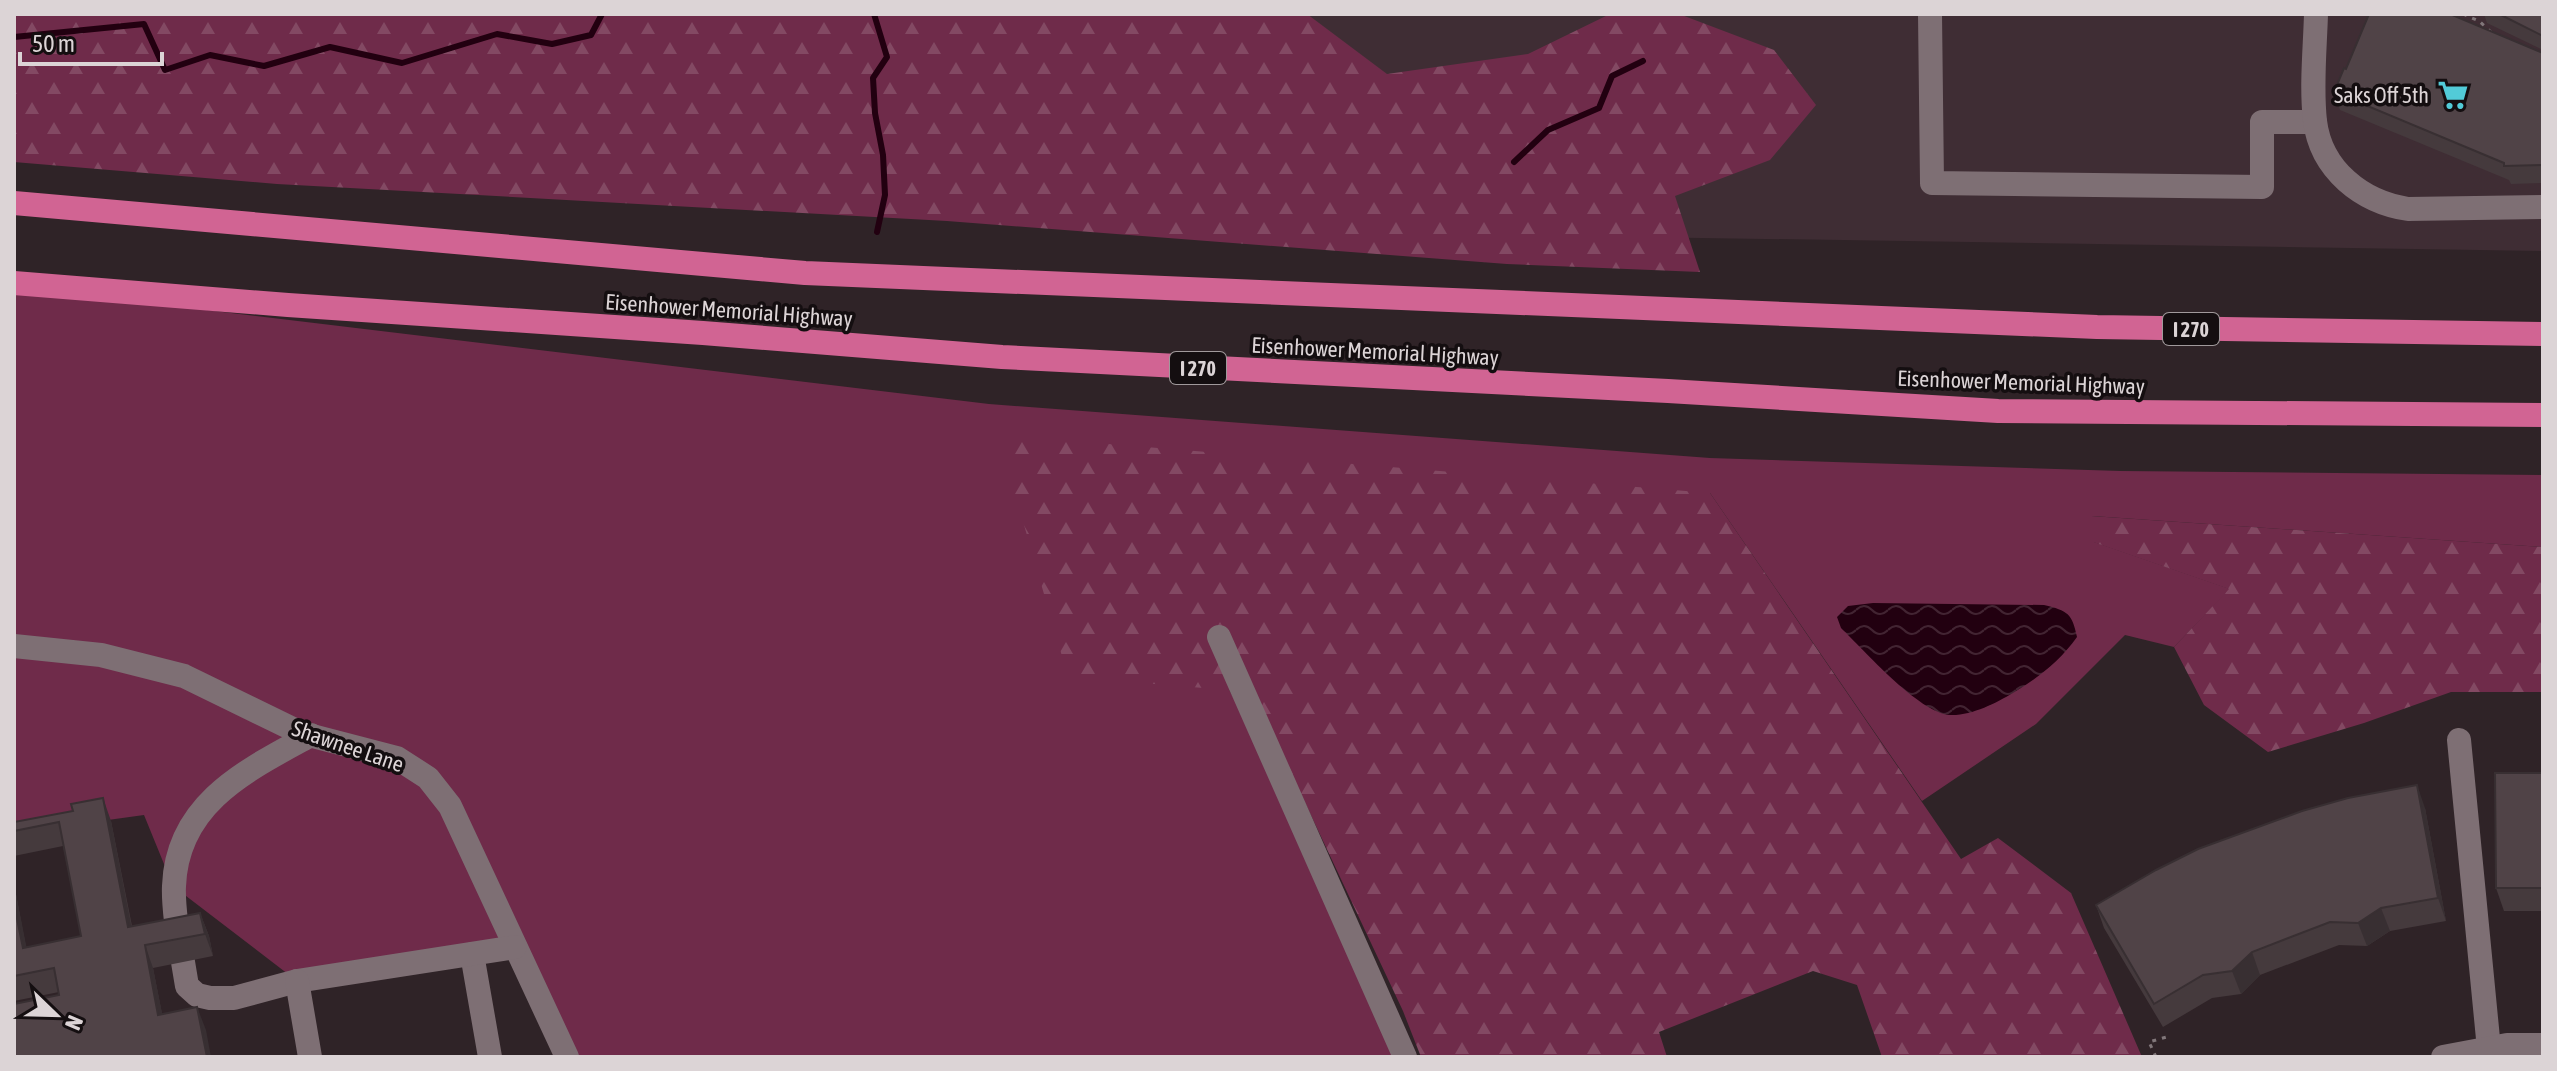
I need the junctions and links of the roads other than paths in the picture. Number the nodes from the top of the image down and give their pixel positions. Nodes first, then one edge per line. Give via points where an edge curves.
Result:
1 (1930, 14) edge
2 (2316, 14) edge
3 (2315, 122) junction
4 (14, 203) edge
5 (2543, 207) edge
6 (14, 283) edge
7 (2543, 334) edge
8 (2543, 415) edge
9 (1219, 637) dead end
10 (14, 646) edge
11 (311, 735) junction
12 (2459, 740) dead end
13 (515, 947) junction
14 (472, 954) junction
15 (297, 981) junction
16 (2543, 1045) edge
17 (2489, 1049) junction
18 (310, 1057) edge
19 (490, 1057) edge
20 (567, 1057) edge
21 (1405, 1057) edge
22 (2443, 1057) edge

1 - 3 street via 1932,183 2262,187 2262,122
2 - 3 street
3 - 5 street via 2334,167 2369,199 2408,209
4 - 7 highway, Eisenhower Memorial Highway / I 270 via 805,273 2022,324
6 - 8 highway, Eisenhower Memorial Highway / I 270 via 1002,357 1998,411
9 - 21 street
10 - 11 street, Shawnee Lane via 101,655 184,676
11 - 13 street, Shawnee Lane via 397,758 428,778 450,806
11 - 15 street via 217,793 194,819 173,886 187,986 197,995 234,998
12 - 17 street
13 - 14 street
13 - 20 street, Shawnee Lane
14 - 15 street
14 - 19 street
15 - 18 street
16 - 17 street
17 - 22 street

